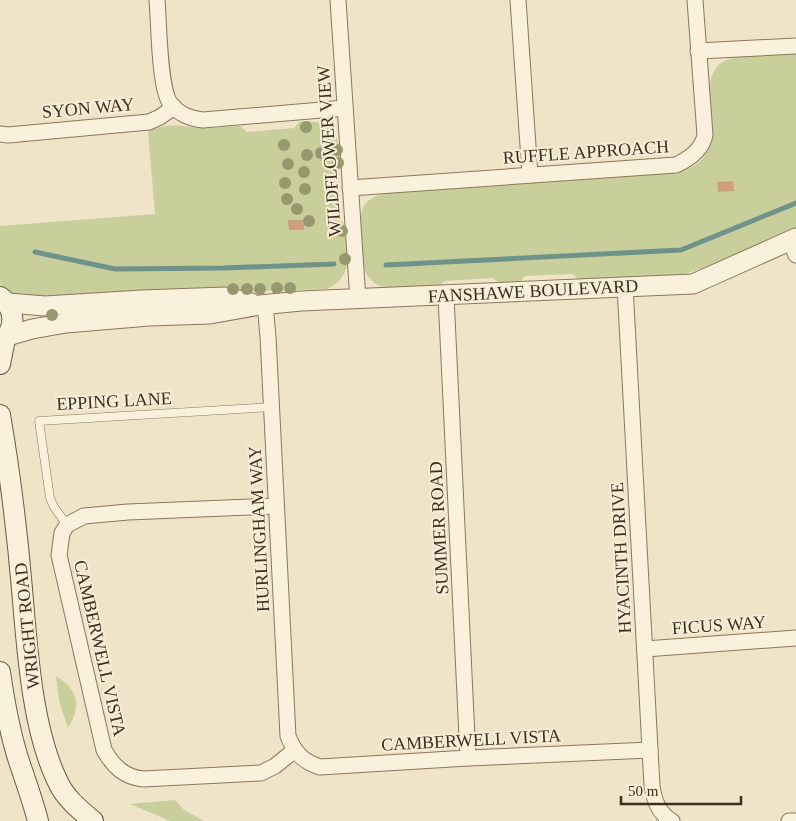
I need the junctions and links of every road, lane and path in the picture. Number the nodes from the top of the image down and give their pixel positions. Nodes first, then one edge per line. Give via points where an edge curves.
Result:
1 (157, 0) edge
2 (338, 0) edge
3 (518, 0) edge
4 (695, 0) edge
5 (796, 46) edge
6 (698, 51) junction
7 (174, 107) junction
8 (345, 108) junction
9 (0, 134) edge
10 (530, 175) junction
11 (350, 188) junction
12 (794, 245) edge
13 (625, 286) junction
14 (446, 296) junction
15 (4, 300) edge
16 (358, 300) junction
17 (262, 305) junction
18 (4, 340) edge
19 (0, 364) edge
20 (272, 407) junction
21 (0, 415) edge
22 (276, 506) junction
23 (67, 526) junction
24 (796, 638) edge
25 (645, 649) junction
26 (0, 672) edge
27 (295, 750) junction
28 (650, 750) junction
29 (468, 758) junction
30 (38, 821) edge
31 (93, 821) edge
32 (672, 821) edge
33 (789, 821) edge
34 (796, 821) edge

1 - 7 street via 164,86
2 - 8 street, WILDFLOWER VIEW
3 - 10 street
4 - 6 street, RUFFLE APPROACH
5 - 6 street
6 - 10 street, RUFFLE APPROACH via 705,135 691,156 676,165
7 - 8 street via 194,119 203,120
7 - 9 street, SYON WAY via 149,122
8 - 11 street, WILDFLOWER VIEW
10 - 11 street, RUFFLE APPROACH
11 - 16 street, WILDFLOWER VIEW
12 - 13 street, FANSHAWE BOULEVARD via 693,284
13 - 14 street, FANSHAWE BOULEVARD
13 - 25 street, HYACINTH DRIVE
14 - 16 street, FANSHAWE BOULEVARD
14 - 29 street, SUMMER ROAD
15 - 17 street, FANSHAWE BOULEVARD via 45,306 225,297
15 - 18 main road via 12,311 13,320
16 - 17 street, FANSHAWE BOULEVARD
17 - 18 street, FANSHAWE BOULEVARD via 210,314 66,323 32,329
17 - 20 street, HURLINGHAM WAY
18 - 19 main road
20 - 22 street, HURLINGHAM WAY
20 - 23 lane, EPPING LANE via 39,420 50,498
21 - 31 main road, WRIGHT ROAD via 10,474 31,673 46,754 67,797
22 - 23 street via 92,514
22 - 27 street, HURLINGHAM WAY via 288,736
23 - 27 street, CAMBERWELL VISTA via 62,533 59,556 104,750 112,763 129,776 142,779 262,773
24 - 25 street, FICUS WAY
25 - 28 street, HYACINTH DRIVE
26 - 30 main road, WRIGHT ROAD via 17,754
27 - 29 street, CAMBERWELL VISTA via 307,762 320,767
28 - 29 street, CAMBERWELL VISTA
28 - 32 street, HYACINTH DRIVE via 654,798 663,814
33 - 34 street

